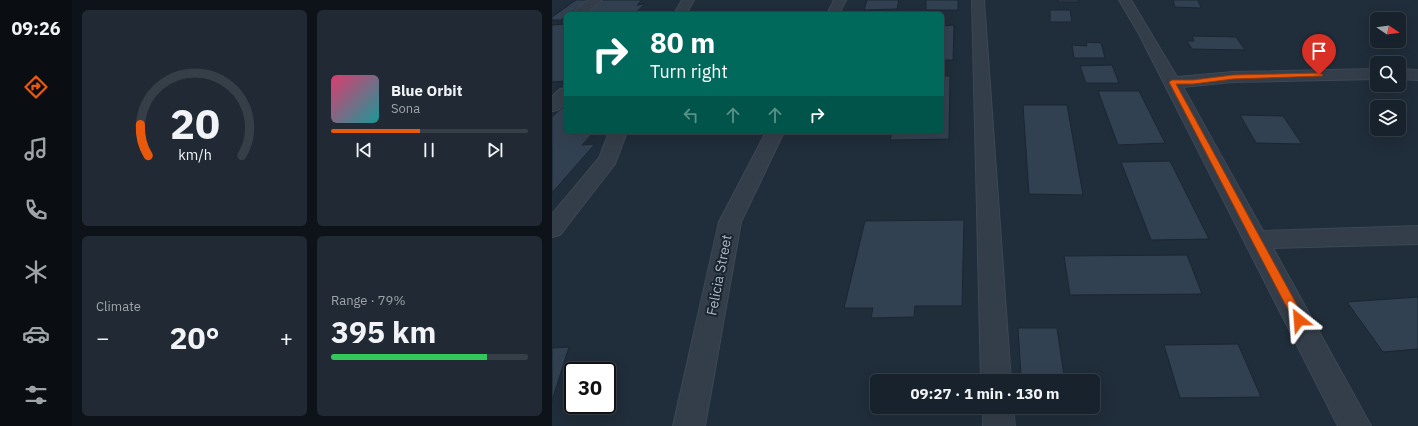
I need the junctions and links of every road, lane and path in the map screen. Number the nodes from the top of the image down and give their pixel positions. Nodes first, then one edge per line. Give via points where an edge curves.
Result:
1 (596, 0) edge
2 (688, 0) edge
3 (840, 0) edge
4 (978, 0) edge
5 (1125, 0) edge
6 (580, 12) edge
7 (681, 12) edge
8 (834, 12) edge
9 (1370, 74) edge
10 (1406, 74) edge
11 (1418, 75) edge
12 (1172, 82) junction
13 (552, 91) edge
14 (564, 92) edge
15 (564, 94) edge
16 (552, 106) edge
17 (617, 134) edge
18 (774, 134) edge
19 (552, 229) edge
20 (1418, 235) edge
21 (1256, 240) junction
22 (996, 374) edge
23 (998, 414) edge
24 (689, 426) edge
25 (999, 426) edge
26 (1355, 426) edge

1 - 6 street
2 - 7 street
3 - 8 street
4 - 22 street
5 - 12 street
9 - 12 street via 1233,77
10 - 11 street
12 - 21 street
13 - 14 street
15 - 16 street
17 - 19 street via 608,160
18 - 24 street, Felicia Street via 730,222
20 - 21 street
21 - 26 street
23 - 25 street

